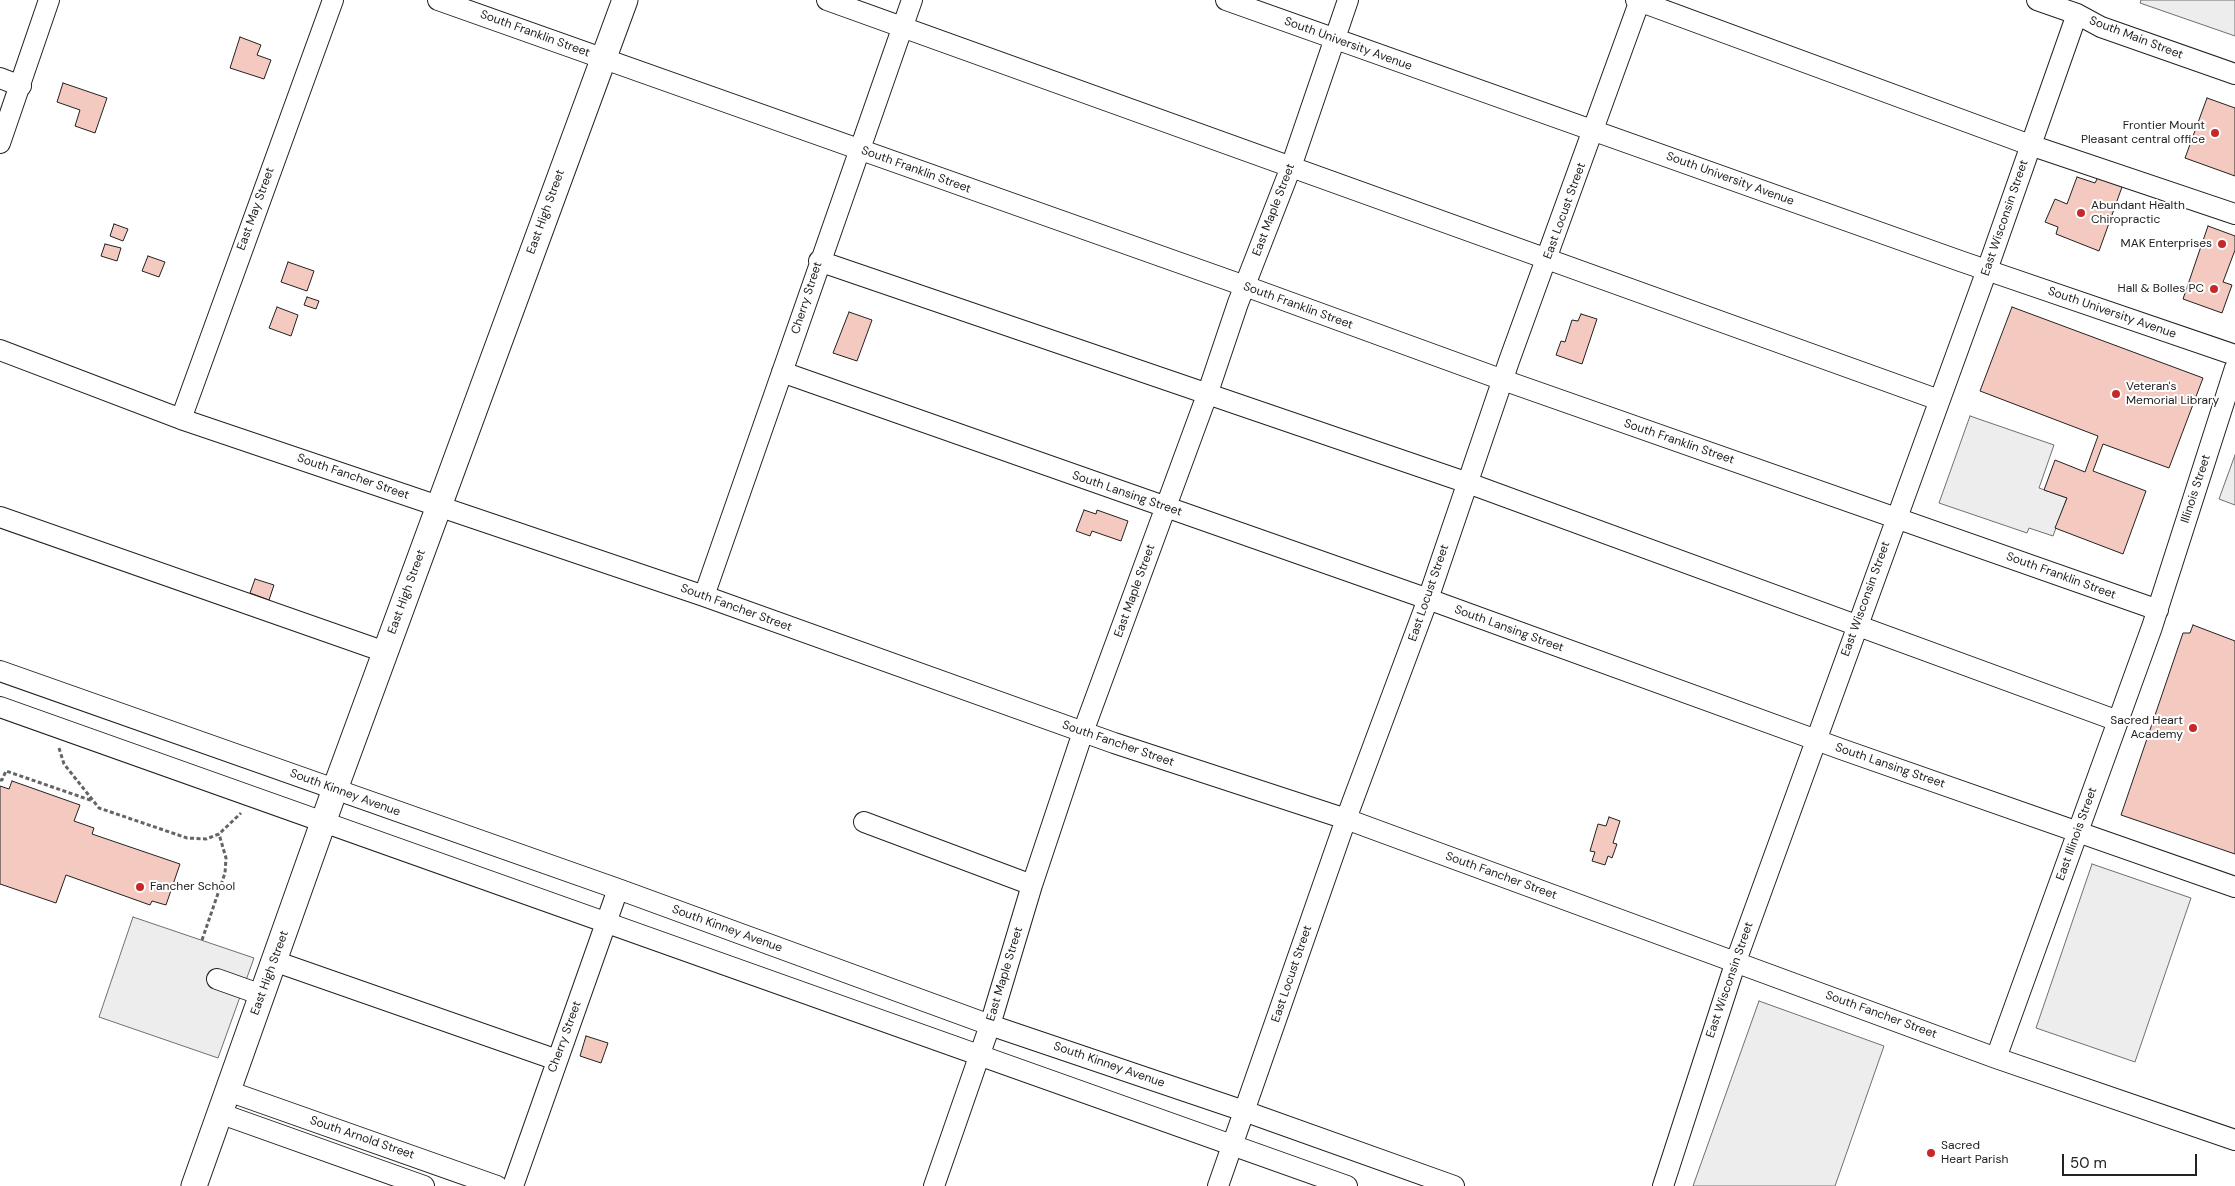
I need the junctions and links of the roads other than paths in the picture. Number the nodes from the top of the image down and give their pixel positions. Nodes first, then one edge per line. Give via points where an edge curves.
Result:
1 (49, 0) edge
2 (333, 0) edge
3 (438, 0) edge
4 (625, 0) edge
5 (827, 0) edge
6 (912, 0) edge
7 (1226, 0) edge
8 (1348, 0) edge
9 (1639, 0) edge
10 (2037, 0) edge
11 (2077, 14) junction
12 (902, 28) junction
13 (1336, 40) junction
14 (603, 58) junction
15 (2235, 74) edge
16 (0, 78) edge
17 (21, 86) junction
18 (1593, 132) junction
19 (0, 144) edge
20 (2030, 145) junction
21 (859, 150) junction
22 (1291, 167) junction
23 (2235, 214) edge
24 (1548, 260) junction
25 (820, 261) junction
26 (1987, 270) junction
27 (1245, 286) junction
28 (0, 350) edge
29 (2235, 355) edge
30 (2235, 368) edge
31 (782, 372) junction
32 (1502, 380) junction
33 (1207, 395) junction
34 (1939, 400) junction
35 (181, 419) junction
36 (1468, 483) junction
37 (439, 505) junction
38 (1165, 508) junction
39 (0, 517) edge
40 (1896, 517) junction
41 (704, 596) junction
42 (1428, 599) junction
43 (2158, 610) junction
44 (1856, 626) junction
45 (385, 652) junction
46 (0, 671) edge
47 (0, 707) edge
48 (2118, 720) junction
49 (1083, 732) junction
50 (1815, 740) junction
51 (335, 790) junction
52 (1346, 820) junction
53 (324, 822) junction
54 (864, 822) dead end
55 (2078, 831) junction
56 (1032, 885) junction
57 (2235, 887) edge
58 (618, 888) junction
59 (606, 922) junction
60 (274, 961) junction
61 (1736, 961) junction
62 (217, 979) dead end
63 (262, 995) junction
64 (990, 1025) junction
65 (979, 1055) junction
66 (1996, 1058) junction
67 (557, 1060) junction
68 (223, 1102) junction
69 (1244, 1111) junction
70 (2235, 1140) edge
71 (1232, 1145) junction
72 (194, 1186) edge
73 (424, 1186) edge
74 (497, 1186) edge
75 (513, 1186) edge
76 (934, 1186) edge
77 (1218, 1186) edge
78 (1347, 1186) edge
79 (1454, 1186) edge
80 (1662, 1186) edge

1 - 17 street
2 - 35 street, East May Street
3 - 14 street, South Franklin Street
4 - 14 main road, East High Street
5 - 12 street
6 - 12 street, Cherry Street
7 - 13 street, South University Avenue
8 - 13 street, East Maple Street
9 - 18 street, East Locust Street
9 - 20 street
10 - 11 street, South Main Street
11 - 15 street, South Main Street via 2101,27
11 - 20 street, East Wisconsin Street
12 - 21 street, Cherry Street
12 - 22 street
13 - 18 street, South University Avenue
13 - 22 street, East Maple Street
14 - 21 street, South Franklin Street
14 - 37 main road, East High Street
16 - 17 street
17 - 19 street
18 - 24 street, East Locust Street
18 - 26 street, South University Avenue
20 - 23 street
20 - 26 street, East Wisconsin Street
21 - 25 street, Cherry Street
21 - 27 street, South Franklin Street
22 - 24 street
22 - 27 street, East Maple Street
24 - 32 street, East Locust Street
24 - 34 street
25 - 31 street, Cherry Street
25 - 33 street
26 - 29 street, South University Avenue
26 - 34 street, East Wisconsin Street
27 - 32 street, South Franklin Street
27 - 33 street, East Maple Street
28 - 35 street, South Fancher Street
30 - 43 street, Illinois Street
31 - 38 street, South Lansing Street
31 - 41 street, Cherry Street
32 - 36 street, East Locust Street
32 - 40 street, South Franklin Street
33 - 36 street
33 - 38 street, East Maple Street
34 - 40 street, East Wisconsin Street
35 - 37 street, South Fancher Street
36 - 42 street, East Locust Street
36 - 44 street
37 - 41 street, South Fancher Street
37 - 45 main road, East High Street
38 - 42 street, South Lansing Street
38 - 49 street, East Maple Street
39 - 45 street
40 - 43 street, South Franklin Street
40 - 44 street, East Wisconsin Street
41 - 49 street, South Fancher Street
42 - 50 street, South Lansing Street
42 - 52 street, East Locust Street
43 - 48 street, East Illinois Street
44 - 48 street
44 - 50 street, East Wisconsin Street
45 - 51 main road, East High Street
46 - 51 street, South Kinney Avenue
47 - 53 street
48 - 55 street, East Illinois Street
49 - 52 street, South Fancher Street
49 - 56 street, East Maple Street
50 - 55 street, South Lansing Street
50 - 61 street, East Wisconsin Street
51 - 53 main road, East High Street
51 - 58 street, South Kinney Avenue
52 - 61 street, South Fancher Street
52 - 69 street, East Locust Street
53 - 59 street
53 - 60 main road, East High Street
54 - 56 street
55 - 57 street, South Lansing Street
55 - 66 street, East Illinois Street
56 - 64 street, East Maple Street
58 - 59 street, Cherry Street
58 - 64 street, South Kinney Avenue
59 - 65 street
59 - 67 street, Cherry Street
60 - 63 main road, East High Street
60 - 67 street
61 - 66 street, South Fancher Street
61 - 80 street, East Wisconsin Street
62 - 63 street
63 - 68 main road, East High Street
64 - 65 street, East Maple Street
64 - 69 street, South Kinney Avenue
65 - 71 street
65 - 76 street, East Maple Street
66 - 70 street, South Fancher Street
67 - 75 street, Cherry Street
68 - 72 main road, East High Street
68 - 73 street, South Arnold Street
68 - 74 street, South Arnold Street
69 - 71 street, East Locust Street
69 - 79 street, South Kinney Avenue
71 - 77 street, East Locust Street
71 - 78 street

